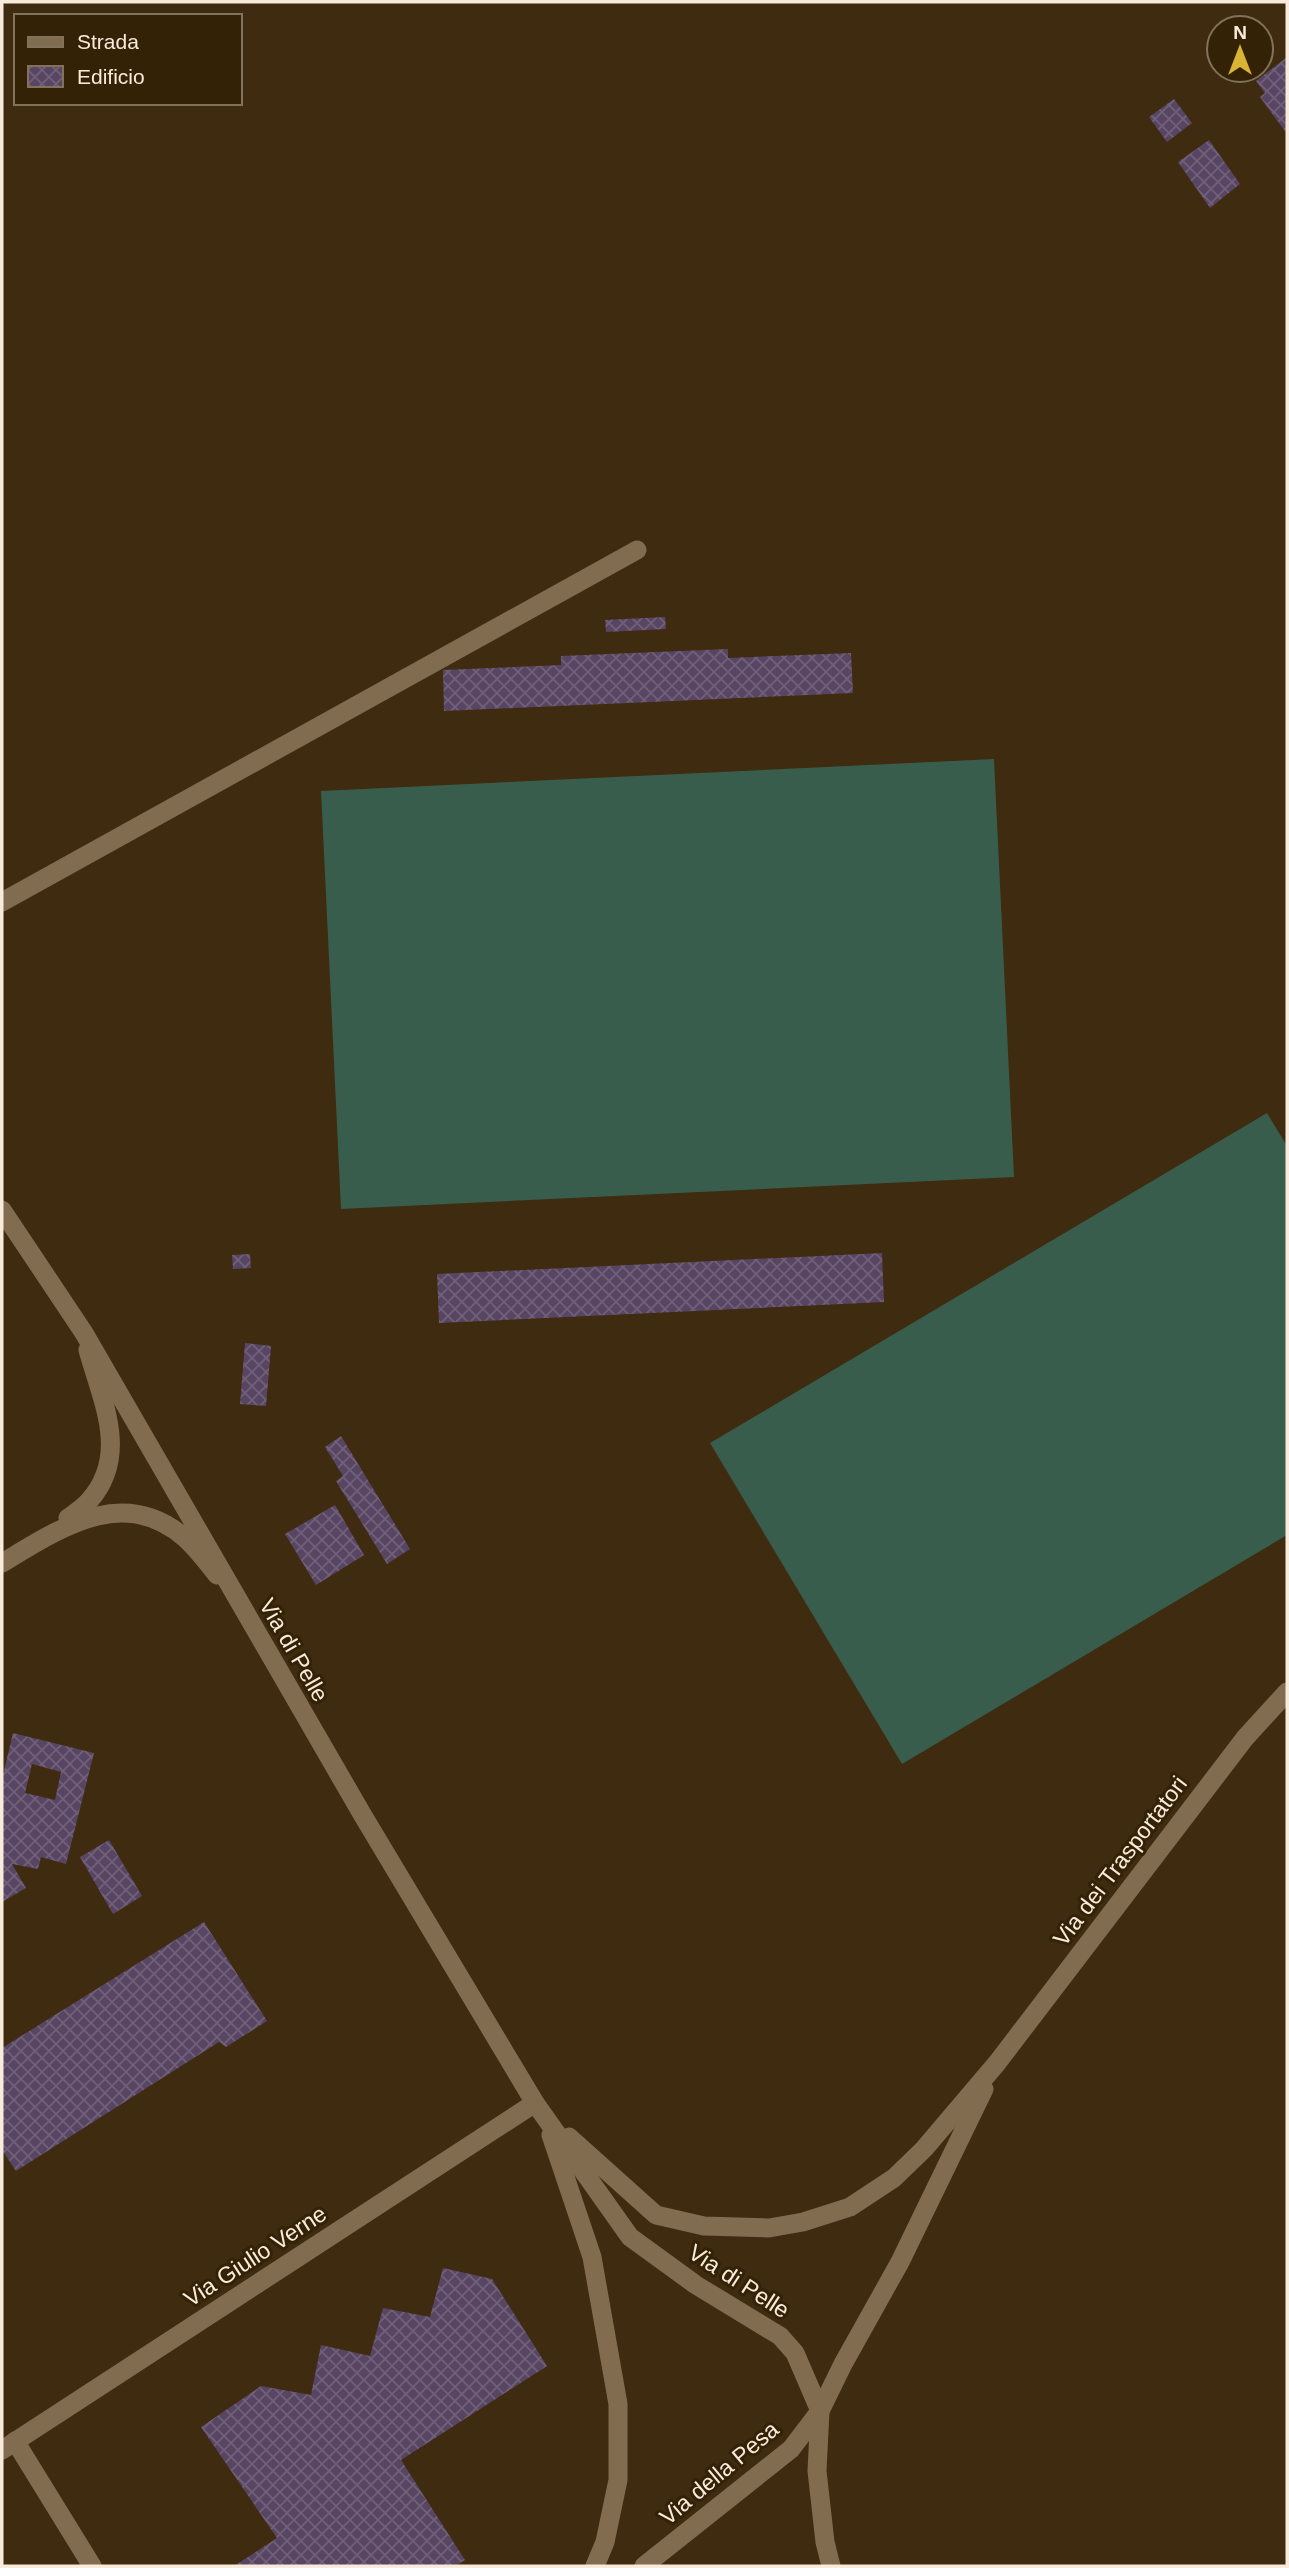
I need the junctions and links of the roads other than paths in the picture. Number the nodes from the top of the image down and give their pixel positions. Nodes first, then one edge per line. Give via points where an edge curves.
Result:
1 (637, 550) dead end
2 (2, 902) edge
3 (2, 1210) edge
4 (83, 1333) junction
5 (51, 1533) junction
6 (2, 1563) edge
7 (245, 1615) junction
8 (1287, 1692) edge
9 (997, 2063) junction
10 (539, 2109) junction
11 (820, 2411) junction
12 (8, 2446) edge
13 (92, 2566) edge
14 (594, 2566) edge
15 (644, 2566) edge
16 (831, 2566) edge

1 - 2 street
3 - 4 street, Via di Pelle
4 - 5 street via 102,1390 111,1452 105,1476 88,1503
4 - 7 street, Via di Pelle
5 - 6 street
5 - 7 street via 112,1512 157,1521 199,1552
7 - 10 street, Via di Pelle
8 - 9 street, Via dei Trasportatori via 1245,1738
9 - 10 street, Via dei Trasportatori via 894,2178 850,2207 769,2228 704,2226 656,2216
9 - 11 street, Via dei Trasportatori via 900,2262
10 - 11 street, Via di Pelle via 631,2237 696,2285 780,2336 795,2353
10 - 12 street, Via Giulio Verne
10 - 14 street, Via di Pelle via 592,2257 618,2403 618,2480 605,2542
11 - 15 street, Via della Pesa via 791,2449
11 - 16 street, Via di Pelle via 817,2471
12 - 13 street

